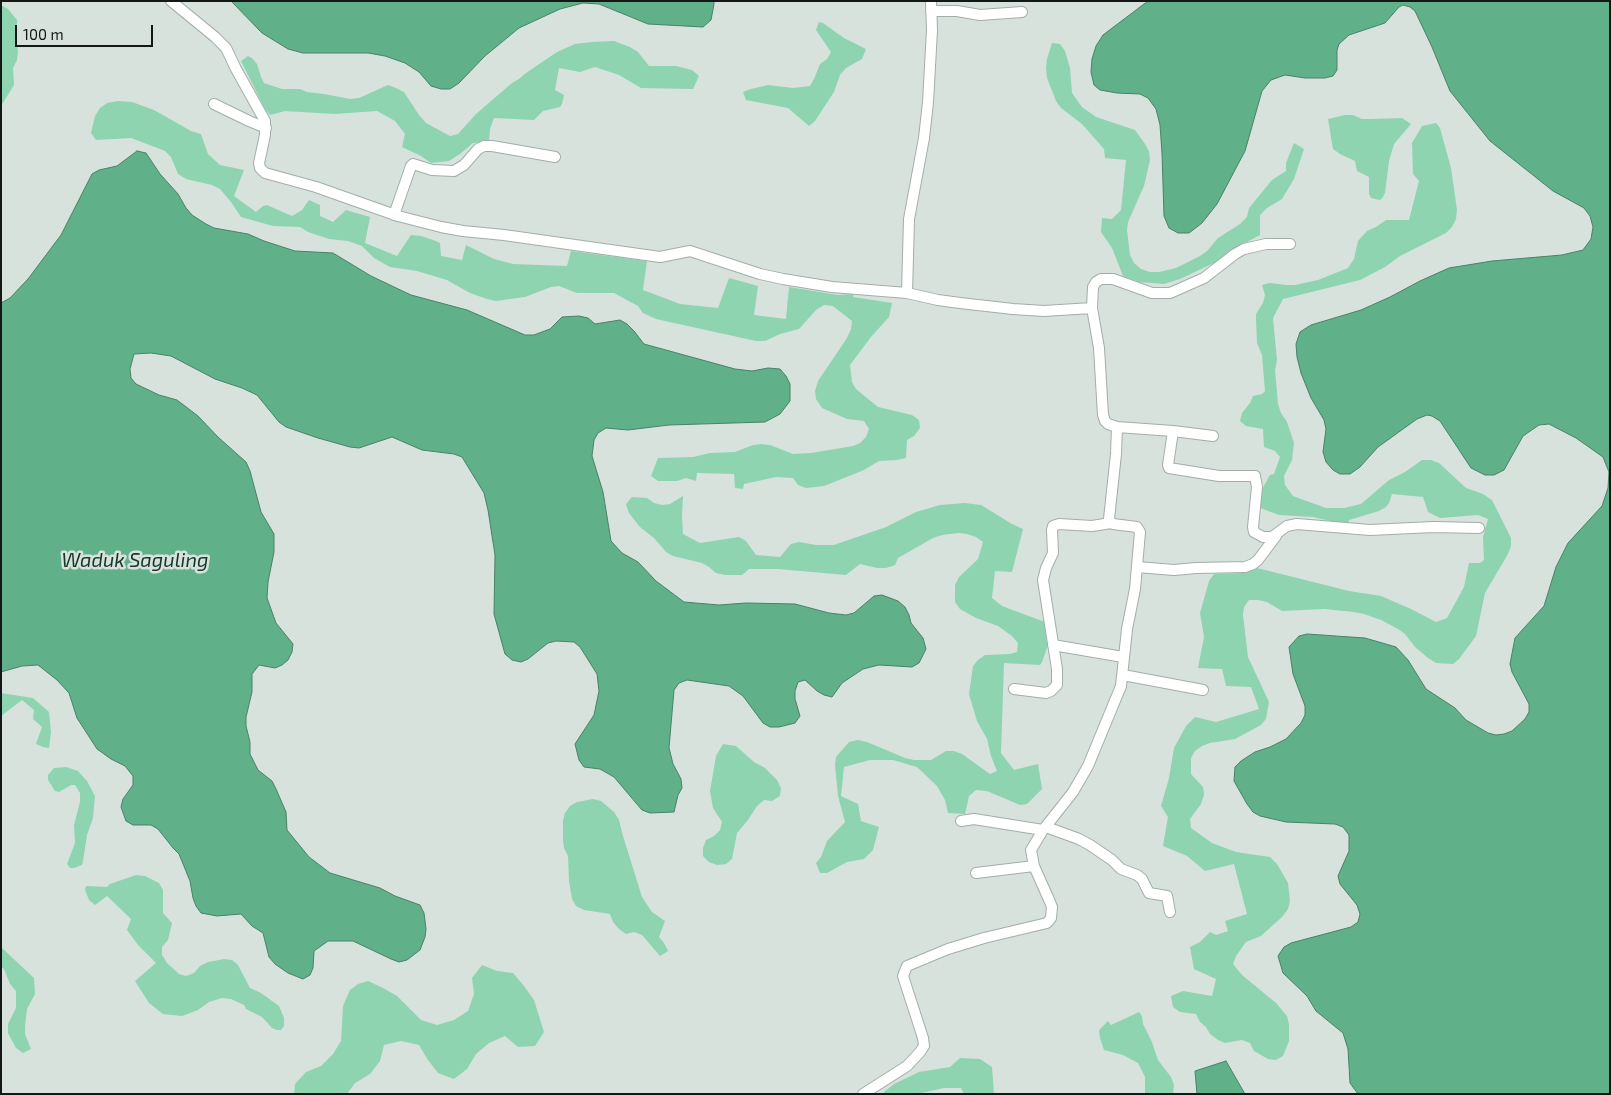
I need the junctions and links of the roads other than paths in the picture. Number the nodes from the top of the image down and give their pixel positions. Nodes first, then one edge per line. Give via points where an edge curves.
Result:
1 (171, 1) edge
2 (931, 6) edge
3 (1022, 12) dead end
4 (214, 104) dead end
5 (266, 128) junction
6 (555, 157) dead end
7 (394, 215) junction
8 (1290, 244) dead end
9 (907, 293) junction
10 (1092, 308) junction
11 (1117, 427) junction
12 (1173, 431) junction
13 (1213, 436) dead end
14 (1111, 523) junction
15 (1479, 528) dead end
16 (1277, 535) junction
17 (1137, 567) junction
18 (1053, 645) junction
19 (1123, 657) junction
20 (1123, 676) junction
21 (1014, 689) dead end
22 (1203, 690) dead end
23 (962, 821) dead end
24 (1044, 828) junction
25 (1034, 866) junction
26 (976, 873) dead end
27 (1170, 912) dead end
28 (864, 1094) edge

1 - 5 street via 226,48
2 - 3 street via 980,15
2 - 9 street via 928,102 909,219
4 - 5 street
5 - 7 street via 259,162 265,173
6 - 7 street via 484,146 454,171 432,170 413,164
7 - 9 street via 463,231 650,256 690,251 783,279
8 - 10 street via 1266,244 1244,249 1204,278 1170,293 1152,293 1113,279 1100,279 1093,287
9 - 10 street via 1013,309
10 - 11 street via 1099,348 1103,416 1108,424
11 - 12 street
11 - 14 street
12 - 13 street
12 - 16 street via 1170,468 1219,476 1255,476 1257,487 1252,528 1263,537
14 - 17 street via 1140,530
14 - 18 street via 1053,526 1053,553 1043,580
15 - 16 street via 1370,530 1297,524 1287,526
16 - 17 street via 1258,560 1245,567 1174,570
17 - 19 street
18 - 19 street
18 - 21 street via 1058,676 1054,689 1046,693
19 - 20 street
20 - 22 street
20 - 24 street via 1088,766 1073,792
23 - 24 street via 974,819
24 - 25 street via 1033,845
24 - 27 street via 1084,842 1121,869 1137,875 1149,893 1167,896
25 - 26 street
25 - 28 street via 1050,902 1050,920 948,949 907,966 903,976 924,1046 907,1066

